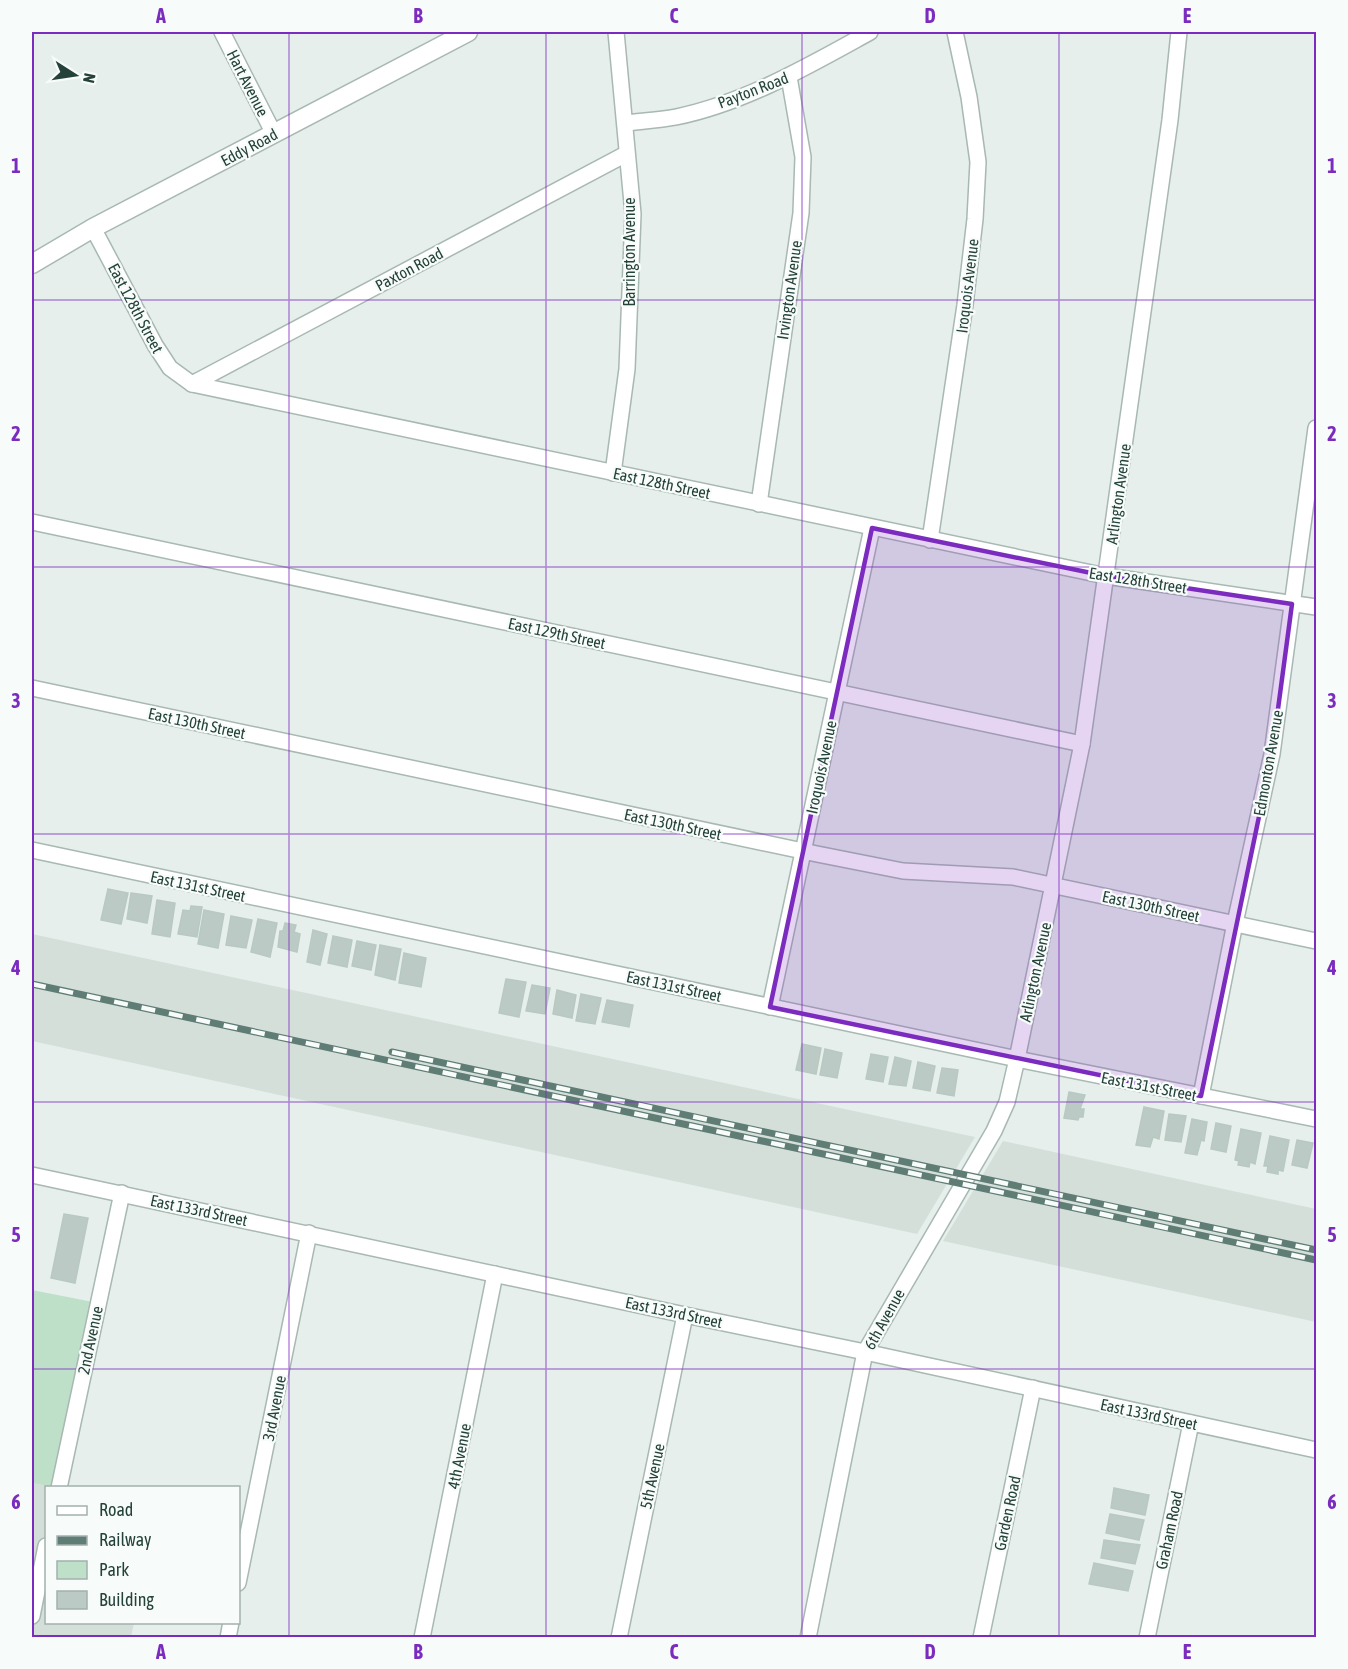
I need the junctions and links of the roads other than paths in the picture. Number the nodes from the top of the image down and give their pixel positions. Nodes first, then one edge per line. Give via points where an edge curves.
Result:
1 (222, 32) edge
2 (468, 32) edge
3 (616, 32) edge
4 (870, 32) edge
5 (955, 32) edge
6 (1179, 32) edge
7 (789, 76) junction
8 (626, 123) junction
9 (274, 134) junction
10 (626, 154) junction
11 (93, 228) junction
12 (32, 264) edge
13 (192, 384) junction
14 (1317, 428) edge
15 (613, 473) junction
16 (759, 504) junction
17 (32, 522) edge
18 (872, 528) junction
19 (930, 540) junction
20 (1106, 576) junction
21 (1292, 604) junction
22 (1317, 607) edge
23 (32, 688) edge
24 (837, 692) junction
25 (1082, 744) junction
26 (32, 850) edge
27 (803, 851) junction
28 (1054, 885) junction
29 (1235, 923) junction
30 (1317, 940) edge
31 (770, 1007) junction
32 (1017, 1059) junction
33 (1201, 1096) junction
34 (1317, 1119) edge
35 (32, 1175) edge
36 (122, 1193) junction
37 (309, 1233) junction
38 (495, 1274) junction
39 (685, 1315) junction
40 (865, 1352) junction
41 (1033, 1388) junction
42 (1191, 1423) junction
43 (1317, 1450) edge
44 (59, 1486) edge
45 (45, 1551) edge
46 (240, 1573) edge
47 (32, 1616) edge
48 (422, 1638) edge
49 (619, 1638) edge
50 (808, 1638) edge
51 (981, 1638) edge
52 (1147, 1638) edge

1 - 9 street, Hart Avenue
2 - 9 street, Eddy Road
3 - 8 street, Barrington Avenue
4 - 7 street, Payton Road
5 - 19 street, Iroquois Avenue via 978,162 965,305
6 - 20 street, Arlington Avenue
7 - 8 street, Payton Road via 729,101 677,116
7 - 16 street, Irvington Avenue via 803,157 801,213
8 - 10 street, Barrington Avenue
9 - 11 street, Eddy Road
10 - 13 street, Paxton Road
10 - 15 street, Barrington Avenue via 633,214 627,369
11 - 12 street, Eddy Road
11 - 13 street, East 128th Street via 155,345 170,368
13 - 15 street, East 128th Street
14 - 21 street, Edmonton Avenue
15 - 16 street, East 128th Street
16 - 18 street, East 128th Street
17 - 24 street, East 129th Street
18 - 19 street, East 128th Street
18 - 24 street, Iroquois Avenue
19 - 20 street, East 128th Street
20 - 21 street, East 128th Street
20 - 25 street, Arlington Avenue
21 - 22 street, East 128th Street
21 - 29 street, Edmonton Avenue via 1272,754
23 - 27 street, East 130th Street
24 - 25 street, East 129th Street
24 - 27 street, Iroquois Avenue
25 - 28 street, Arlington Avenue
26 - 31 street, East 131st Street
27 - 28 street, East 130th Street via 903,871 1013,877
27 - 31 street, Iroquois Avenue
28 - 29 street, East 130th Street
28 - 32 street, Arlington Avenue
29 - 30 street, East 130th Street
29 - 33 street, Edmonton Avenue
31 - 32 street, East 131st Street
32 - 33 street, East 131st Street
32 - 40 street, 6th Avenue via 1007,1102 994,1131
33 - 34 street, East 131st Street
35 - 36 street, East 133rd Street
36 - 37 street, East 133rd Street
36 - 44 street, 2nd Avenue
37 - 38 street, East 133rd Street
37 - 46 street, 3rd Avenue
38 - 39 street, East 133rd Street
38 - 48 street, 4th Avenue
39 - 40 street, East 133rd Street
39 - 49 street, 5th Avenue
40 - 41 street, East 133rd Street
40 - 50 street, 6th Avenue
41 - 42 street, East 133rd Street
41 - 51 street, Garden Road
42 - 43 street, East 133rd Street
42 - 52 street, Graham Road
45 - 47 street

